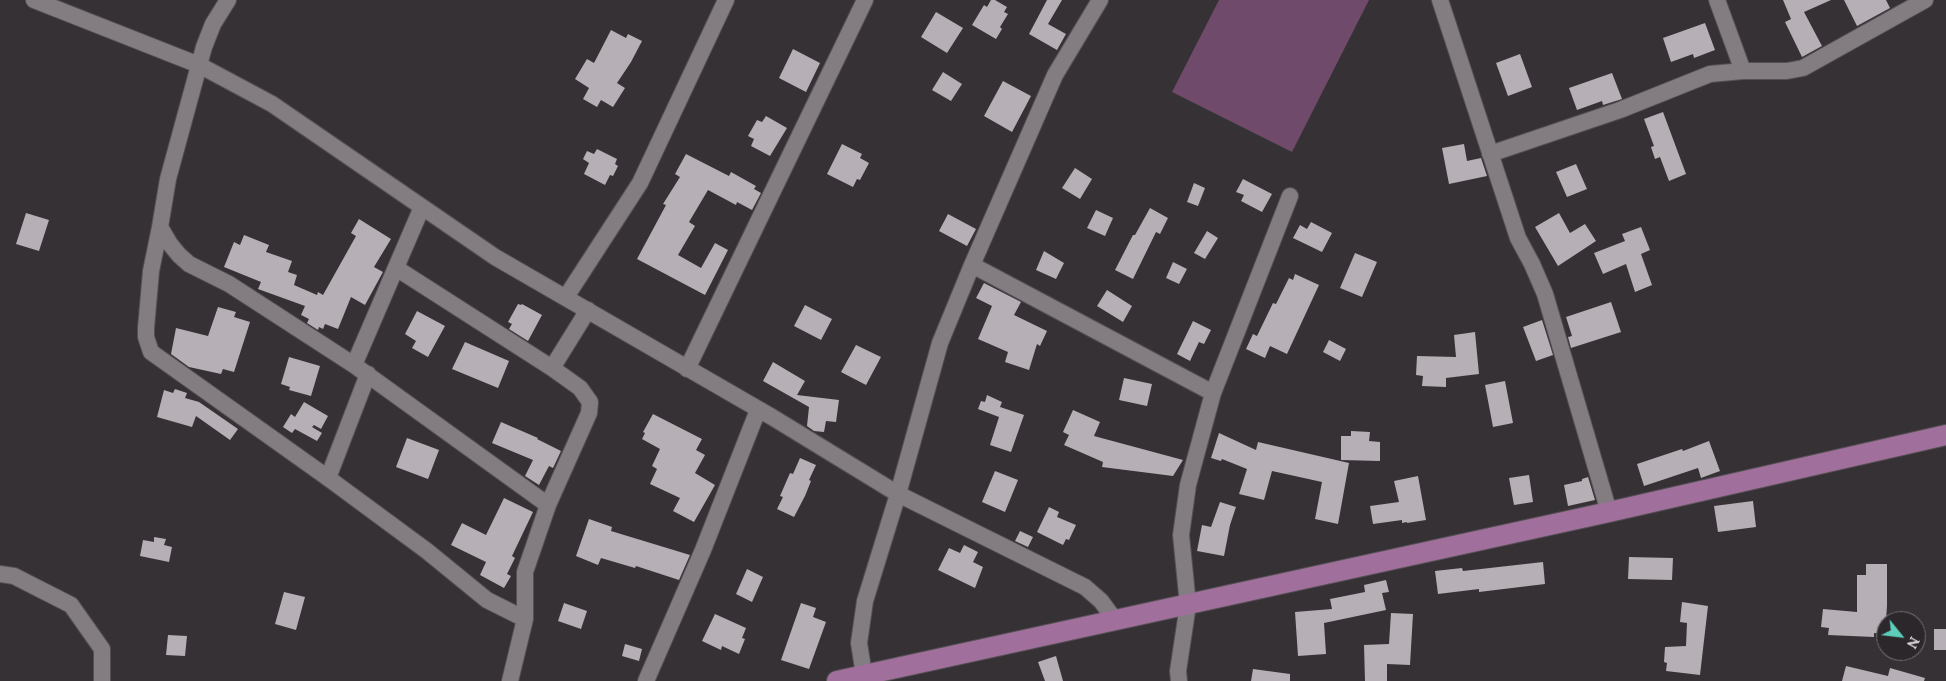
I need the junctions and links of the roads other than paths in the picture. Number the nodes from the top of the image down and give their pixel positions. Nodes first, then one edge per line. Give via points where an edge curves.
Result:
1 (34, 0) edge
2 (228, 0) edge
3 (726, 0) edge
4 (865, 0) edge
5 (1100, 0) edge
6 (1440, 0) edge
7 (1717, 0) edge
8 (1925, 0) edge
9 (199, 65) junction
10 (1743, 71) junction
11 (1490, 154) junction
12 (1290, 196) dead end
13 (422, 207) junction
14 (160, 227) junction
15 (972, 265) junction
16 (396, 268) junction
17 (566, 297) junction
18 (588, 310) junction
19 (552, 368) junction
20 (687, 369) junction
21 (361, 370) junction
22 (1213, 394) junction
23 (758, 410) junction
24 (1946, 435) edge
25 (328, 478) junction
26 (898, 494) junction
27 (548, 505) junction
28 (1609, 512) junction
29 (0, 574) edge
30 (1188, 605) junction
31 (525, 619) junction
32 (1115, 620) junction
33 (864, 675) junction
34 (888, 676) edge
35 (102, 681) edge
36 (510, 681) edge
37 (646, 681) edge
38 (837, 681) edge
39 (1179, 681) edge

1 - 9 street
2 - 9 street via 213,24
3 - 17 street via 640,182
4 - 20 street
5 - 15 street via 1054,75
6 - 11 street
7 - 10 street
8 - 10 street via 1803,68
9 - 13 street via 272,104
9 - 14 street via 168,179
10 - 11 street via 1710,74 1620,110
11 - 28 street via 1518,238 1545,294
12 - 22 street
13 - 16 street
13 - 17 street via 495,257
14 - 21 street via 189,264 229,284
14 - 25 street via 151,271 146,328 151,352
15 - 22 street
15 - 26 street via 940,343
16 - 19 street
16 - 21 street
17 - 18 street
18 - 19 street
18 - 20 street
19 - 27 street via 580,388 590,402 589,413
20 - 23 street
21 - 25 street
21 - 27 street
22 - 30 street via 1188,485 1181,535
23 - 26 street
23 - 37 street via 703,550
24 - 28 main road
25 - 31 street via 487,600
26 - 32 street via 1085,587
26 - 33 street via 865,601 859,642
27 - 31 street via 525,572
28 - 30 main road
29 - 35 street via 14,576 71,605 102,649
30 - 32 main road
30 - 39 street
31 - 36 street
32 - 34 main road
33 - 34 main road
33 - 38 main road

